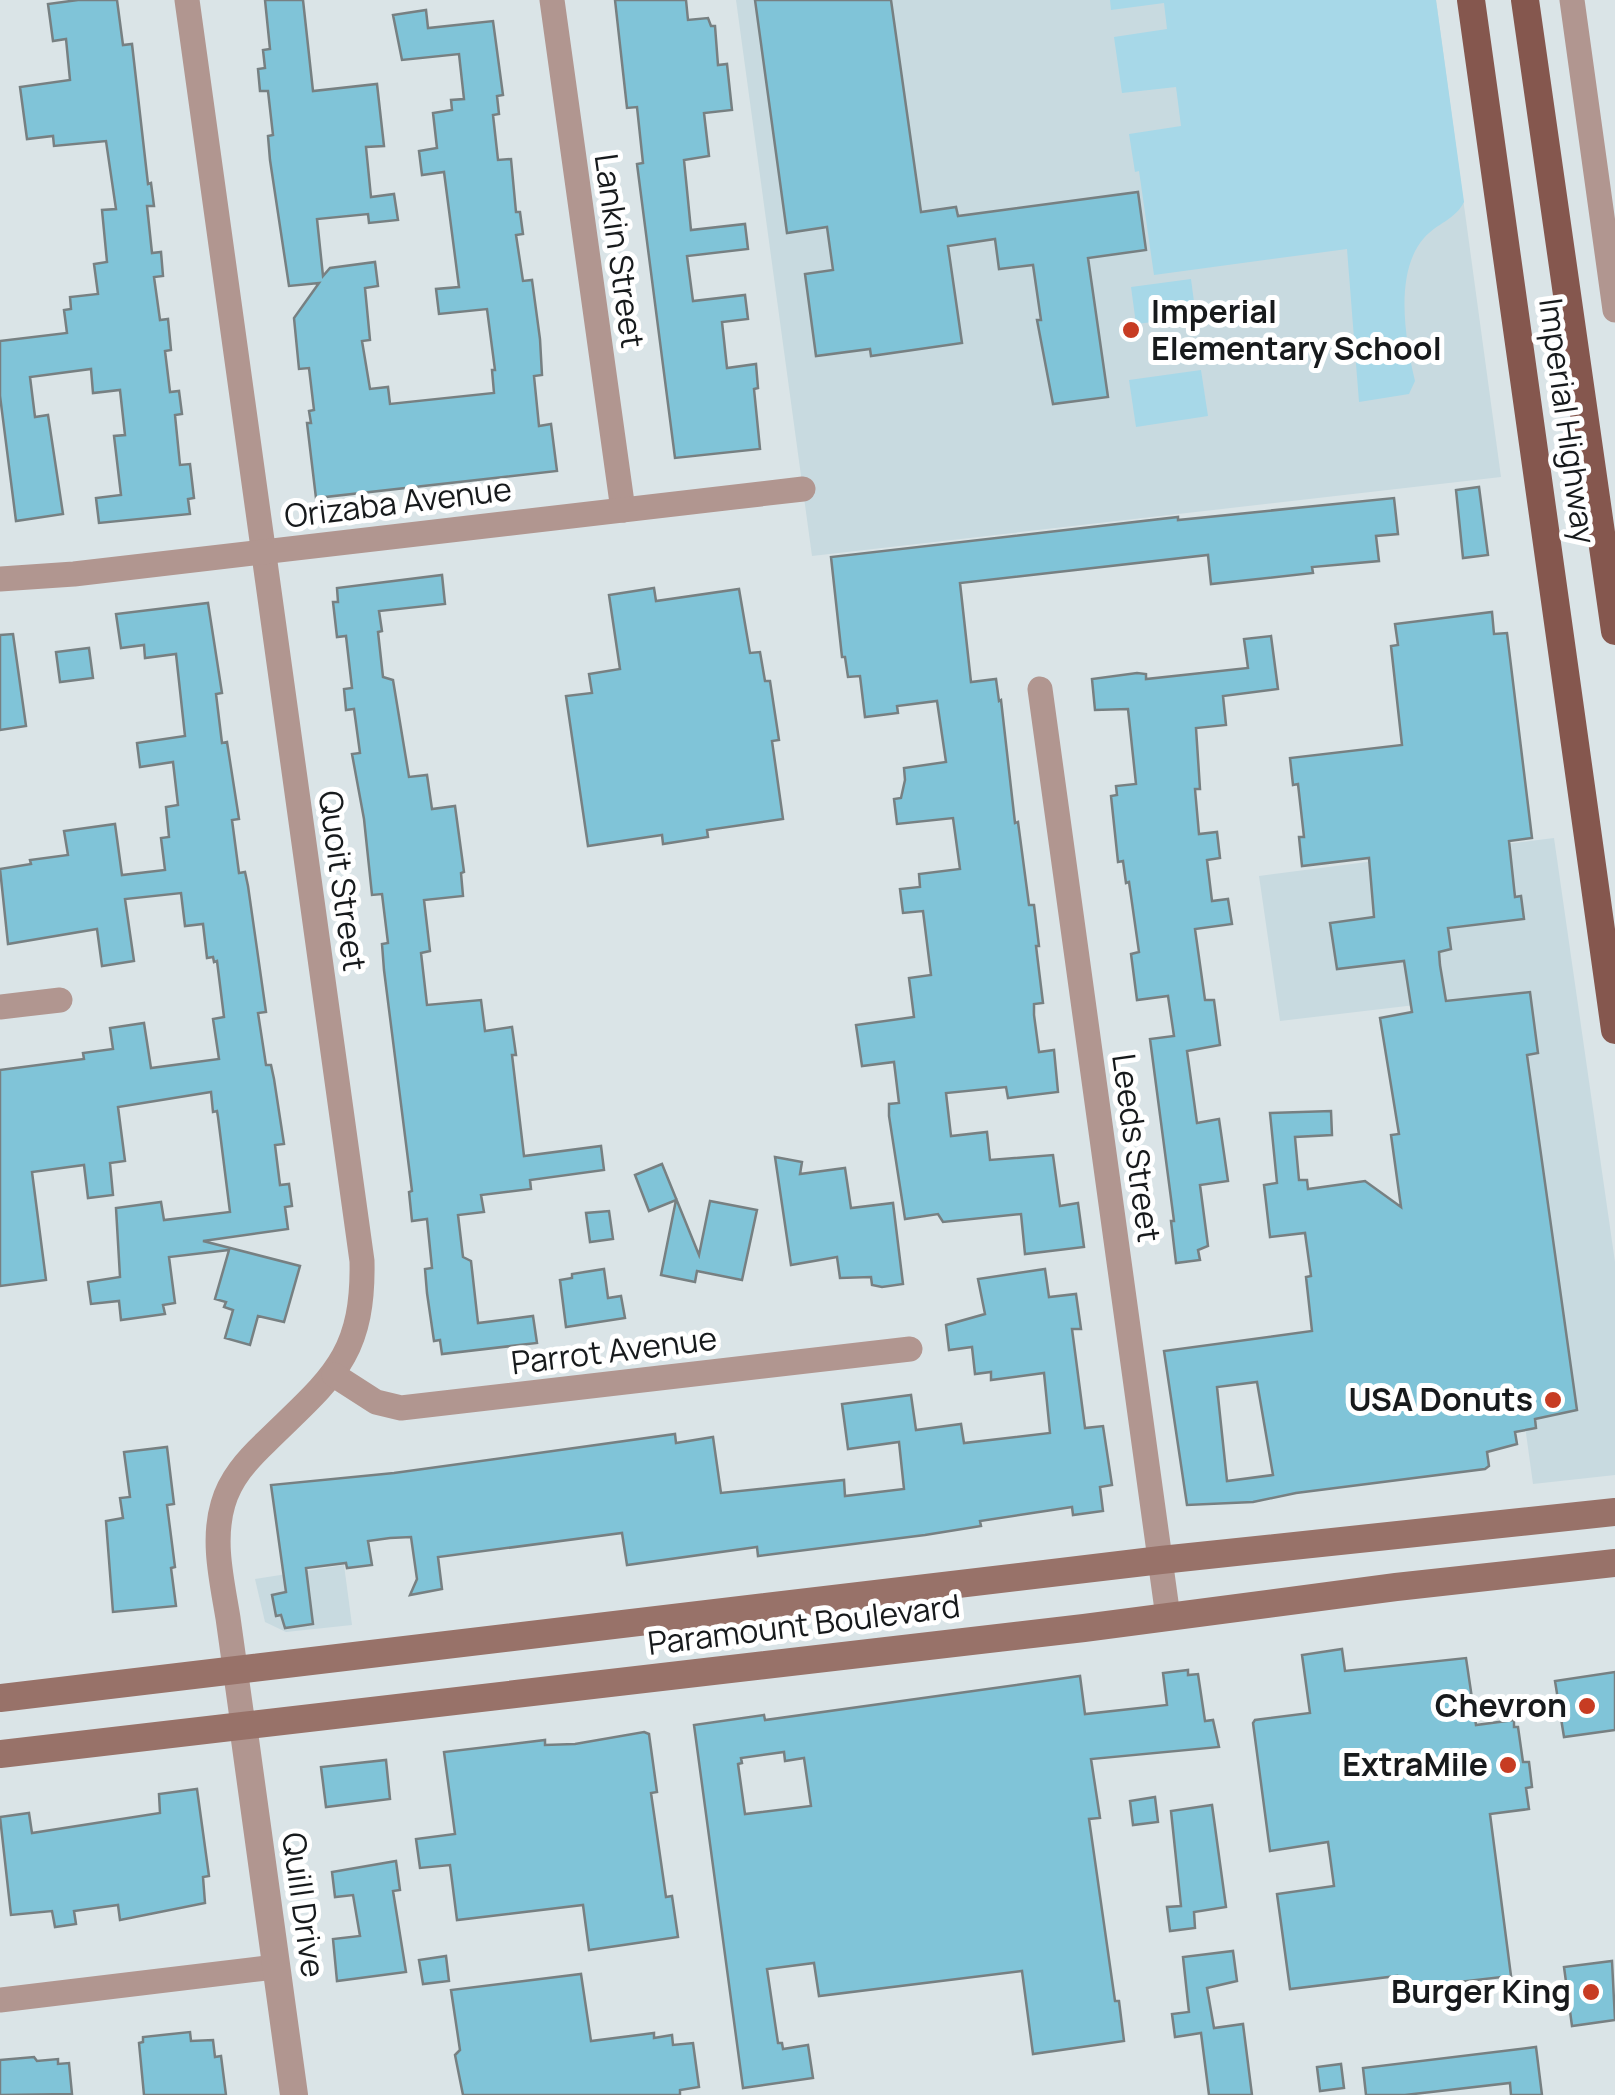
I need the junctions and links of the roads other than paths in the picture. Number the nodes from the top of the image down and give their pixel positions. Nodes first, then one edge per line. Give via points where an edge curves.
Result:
1 (187, 0) edge
2 (552, 0) edge
3 (1471, 0) edge
4 (1526, 0) edge
5 (1572, 0) edge
6 (1610, 234) edge
7 (1615, 310) edge
8 (803, 489) dead end
9 (623, 510) junction
10 (263, 552) junction
11 (0, 579) edge
12 (1615, 631) edge
13 (1040, 689) dead end
14 (60, 1000) dead end
15 (0, 1006) edge
16 (1615, 1030) edge
17 (910, 1348) dead end
18 (334, 1375) junction
19 (1615, 1512) edge
20 (1160, 1560) junction
21 (1615, 1563) edge
22 (1168, 1617) junction
23 (236, 1670) junction
24 (0, 1698) edge
25 (243, 1725) junction
26 (0, 1754) edge
27 (276, 1967) junction
28 (0, 2000) edge
29 (294, 2095) edge

1 - 10 street, Quoit Street
2 - 9 street, Lankin Street
3 - 16 main road, Imperial Highway
4 - 12 main road, Imperial Highway
5 - 6 street, Imperial Highway
6 - 7 street, Imperial Highway
8 - 9 street, Orizaba Avenue
9 - 10 street, Orizaba Avenue
10 - 11 street, Orizaba Avenue
10 - 18 street, Quoit Street via 362,1260 357,1324
13 - 20 street, Leeds Street
14 - 15 street
17 - 18 street, Parrot Avenue via 402,1408 376,1402
18 - 23 street, Quoit Street via 242,1467 224,1501 218,1552
19 - 20 main road, Paramount Boulevard
20 - 22 street, Leeds Street
20 - 23 main road, Paramount Boulevard
21 - 22 main road, Paramount Boulevard
22 - 25 main road, Paramount Boulevard
23 - 24 main road, Paramount Boulevard
23 - 25 street, Quoit Street
25 - 26 main road, Paramount Boulevard
25 - 27 street, Quill Drive
27 - 28 street
27 - 29 street, Quill Drive

